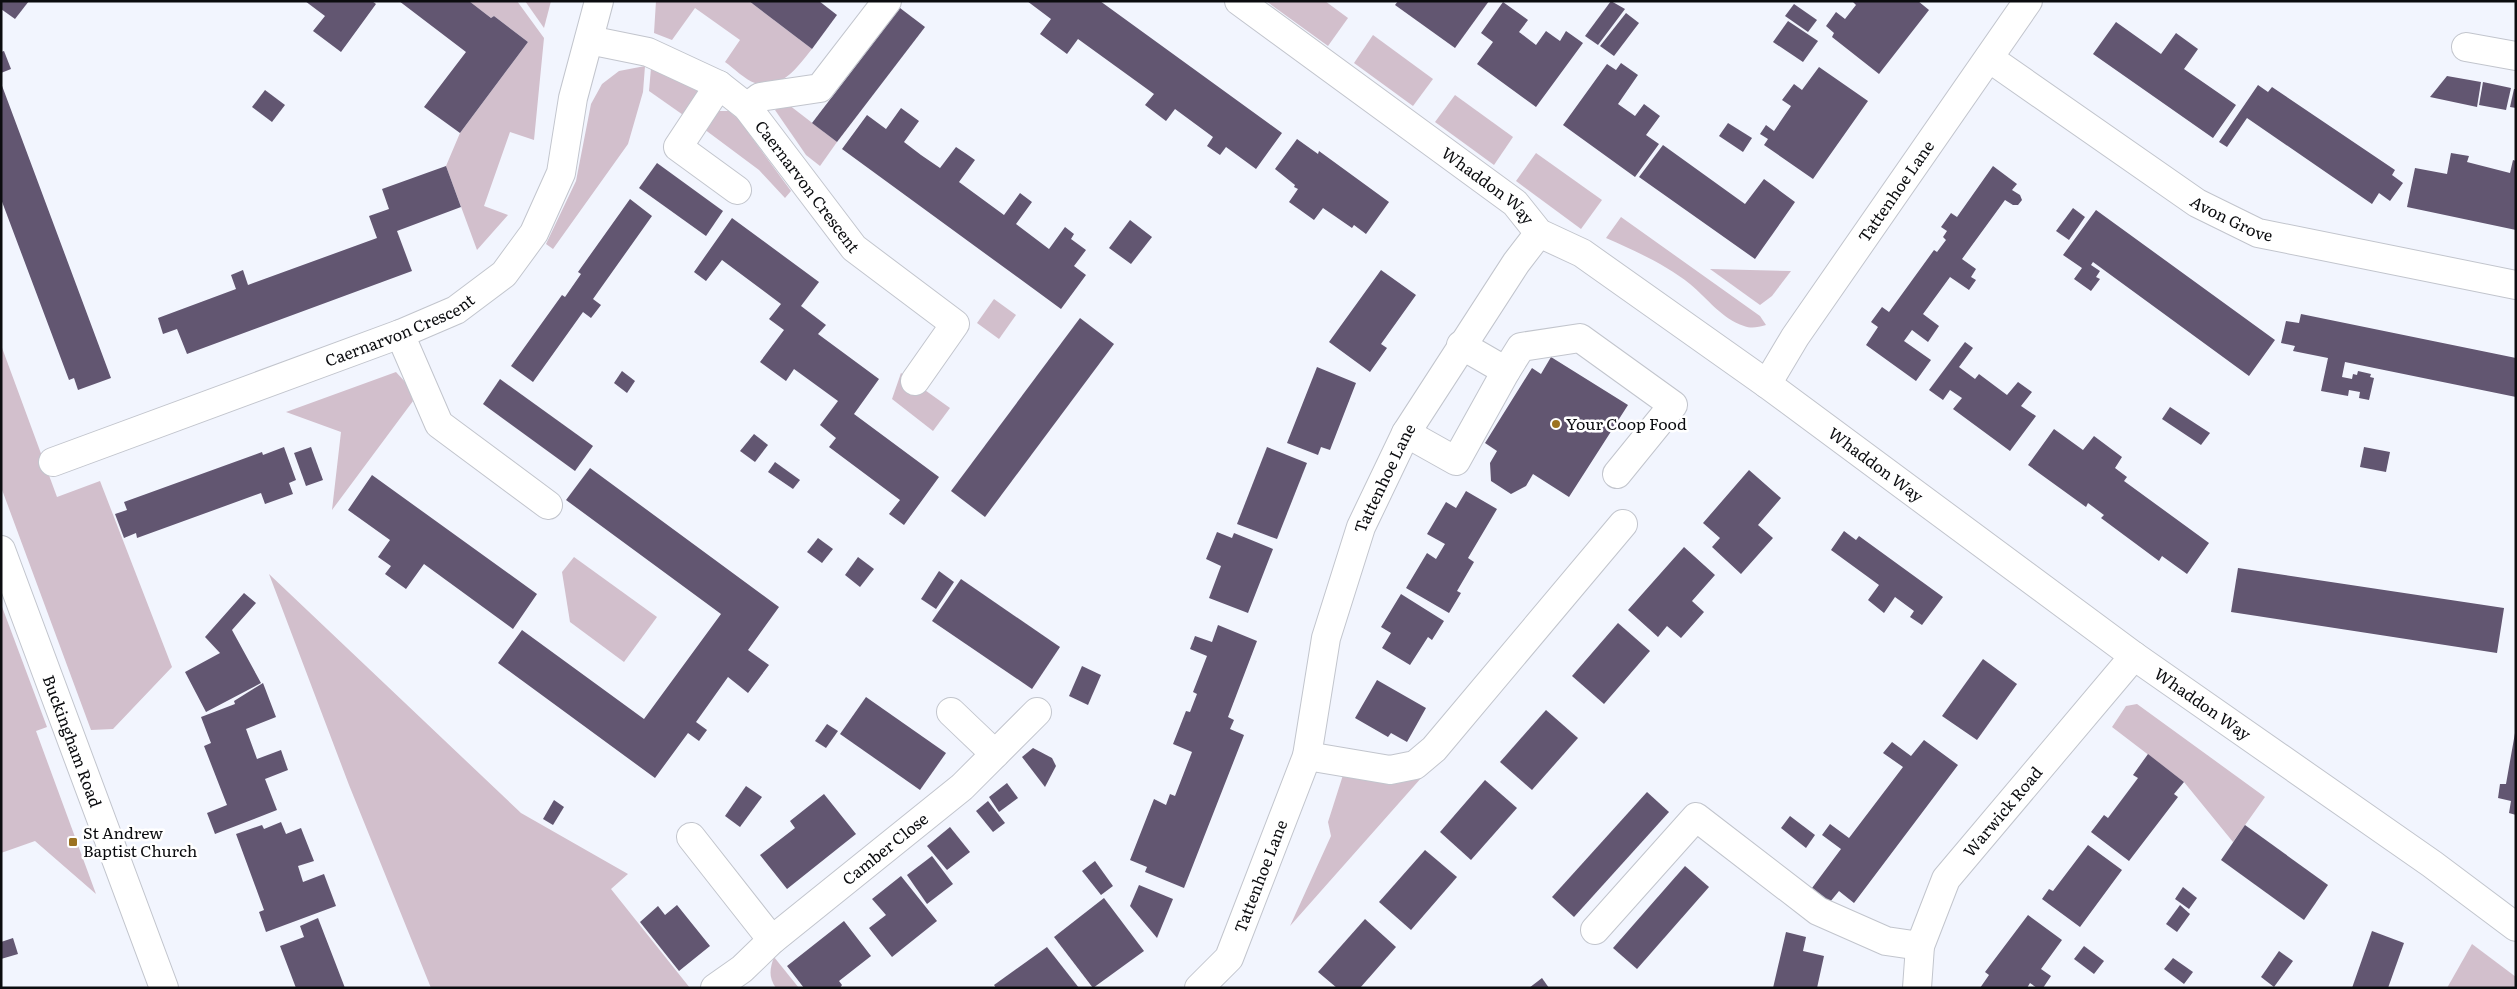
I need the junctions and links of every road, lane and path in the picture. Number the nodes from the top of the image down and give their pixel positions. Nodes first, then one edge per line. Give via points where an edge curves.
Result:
1 (599, 1) edge
2 (887, 1) edge
3 (1239, 1) edge
4 (2028, 1) edge
5 (589, 40) junction
6 (2466, 47) dead end
7 (2516, 56) edge
8 (1989, 58) junction
9 (718, 85) junction
10 (747, 107) junction
11 (737, 190) dead end
12 (1539, 233) junction
13 (2516, 285) edge
14 (400, 334) junction
15 (1461, 346) junction
16 (1506, 371) junction
17 (915, 381) dead end
18 (1767, 384) junction
19 (1406, 433) junction
20 (53, 462) dead end
21 (1616, 474) dead end
22 (548, 505) dead end
23 (1623, 524) dead end
24 (1, 550) edge
25 (2134, 656) junction
26 (951, 712) dead end
27 (1037, 712) dead end
28 (995, 754) junction
29 (1307, 756) junction
30 (691, 837) dead end
31 (2516, 927) edge
32 (1595, 930) dead end
33 (772, 940) junction
34 (1920, 946) junction
35 (749, 978) edge
36 (164, 988) edge
37 (715, 988) edge
38 (1199, 988) edge
39 (1917, 988) edge

1 - 5 street, Caernarvon Crescent
2 - 10 street via 820,88 760,97
3 - 12 street, Whaddon Way via 1515,203
4 - 8 street, Tattenhoe Lane
5 - 9 street, Caernarvon Crescent via 648,52
5 - 14 street, Caernarvon Crescent via 573,98 561,174 534,233 504,274 456,310
6 - 7 street
8 - 13 street, Avon Grove via 2197,203 2258,232
8 - 18 street, Tattenhoe Lane via 1795,337
9 - 10 street, Caernarvon Crescent
9 - 11 street via 678,147
10 - 17 street, Caernarvon Crescent via 854,248 955,324
12 - 15 street, Tattenhoe Lane
12 - 18 street, Whaddon Way via 1582,253
14 - 20 street, Caernarvon Crescent
14 - 22 street via 439,424
15 - 16 street
15 - 19 street, Tattenhoe Lane
16 - 19 street via 1456,461
16 - 21 street via 1521,347 1580,338 1673,405
18 - 25 street, Whaddon Way
19 - 29 street, Tattenhoe Lane via 1361,527 1326,638
23 - 29 street via 1434,750 1415,765 1390,770
24 - 36 street, Buckingham Road
25 - 31 street, Whaddon Way via 2432,864
25 - 34 street, Warwick Road via 1946,879
26 - 28 street
27 - 28 street, Camber Close
28 - 33 street, Camber Close via 962,787
29 - 38 street, Tattenhoe Lane via 1229,958
30 - 33 street
32 - 34 street via 1696,817 1818,911 1886,941
33 - 35 street, Camber Close
34 - 39 street, Warwick Road
35 - 37 street, Camber Close

